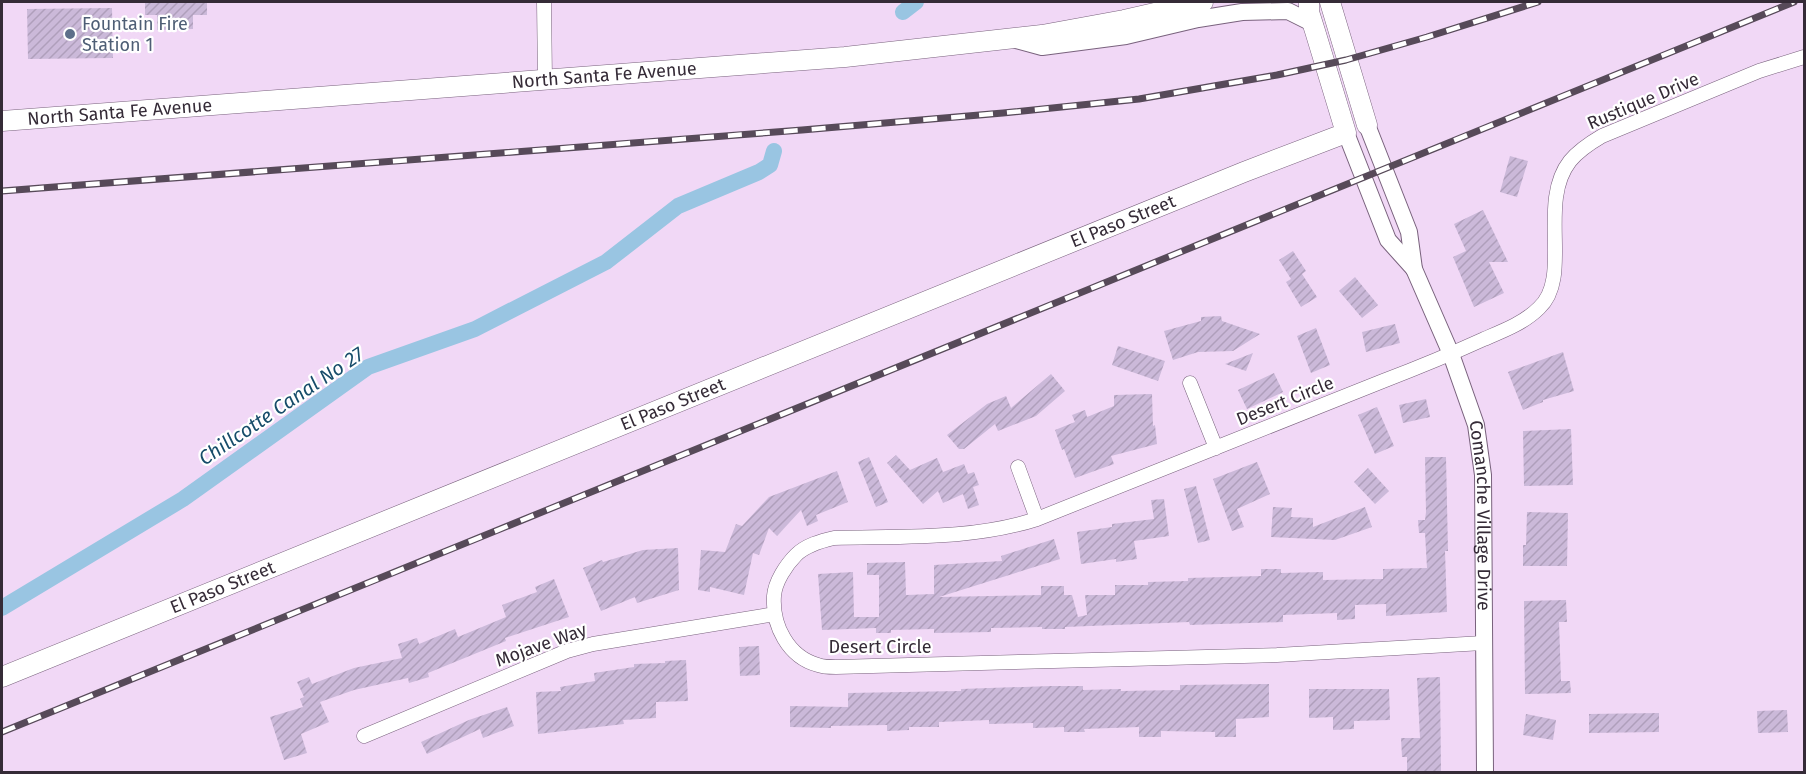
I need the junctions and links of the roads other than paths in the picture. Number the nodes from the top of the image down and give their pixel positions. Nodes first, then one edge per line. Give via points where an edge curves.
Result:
1 (544, 2) edge
2 (1203, 2) edge
3 (1309, 2) edge
4 (1330, 2) edge
5 (1312, 23) junction
6 (1012, 39) junction
7 (1804, 57) edge
8 (545, 80) junction
9 (2, 121) edge
10 (1367, 125) joint
11 (1346, 133) junction
12 (1414, 269) junction
13 (1451, 354) junction
14 (1190, 383) dead end
15 (1216, 448) junction
16 (1018, 467) dead end
17 (1037, 519) junction
18 (775, 614) junction
19 (1483, 643) junction
20 (2, 677) edge
21 (364, 736) dead end
22 (1485, 772) edge

1 - 8 street
2 - 6 main road, North Santa Fe Avenue
3 - 5 main road, Comanche Village Drive
4 - 10 main road, Comanche Village Drive
5 - 6 street via 1288,11 1242,12 1126,36 1042,47
5 - 11 main road, Comanche Village Drive
6 - 8 main road, North Santa Fe Avenue via 845,57
7 - 13 street, Rustique Drive via 1696,97 1583,147 1569,162 1556,197 1555,267 1545,301 1522,321
8 - 9 main road, North Santa Fe Avenue
10 - 12 street, Comanche Village Drive via 1409,232
11 - 12 street, Comanche Village Drive via 1388,240
11 - 20 main road, El Paso Street
12 - 13 street, Comanche Village Drive
13 - 15 street, Desert Circle
13 - 19 street, Comanche Village Drive via 1476,425 1481,456
14 - 15 street
15 - 17 street, Desert Circle
16 - 17 street
17 - 18 street, Desert Circle via 972,534 834,537 814,543 797,554 783,571 774,594
18 - 19 street, Desert Circle via 783,639 799,656 817,665 836,667 1277,655
18 - 21 street, Mojave Way via 567,651
19 - 22 street, Comanche Village Drive

